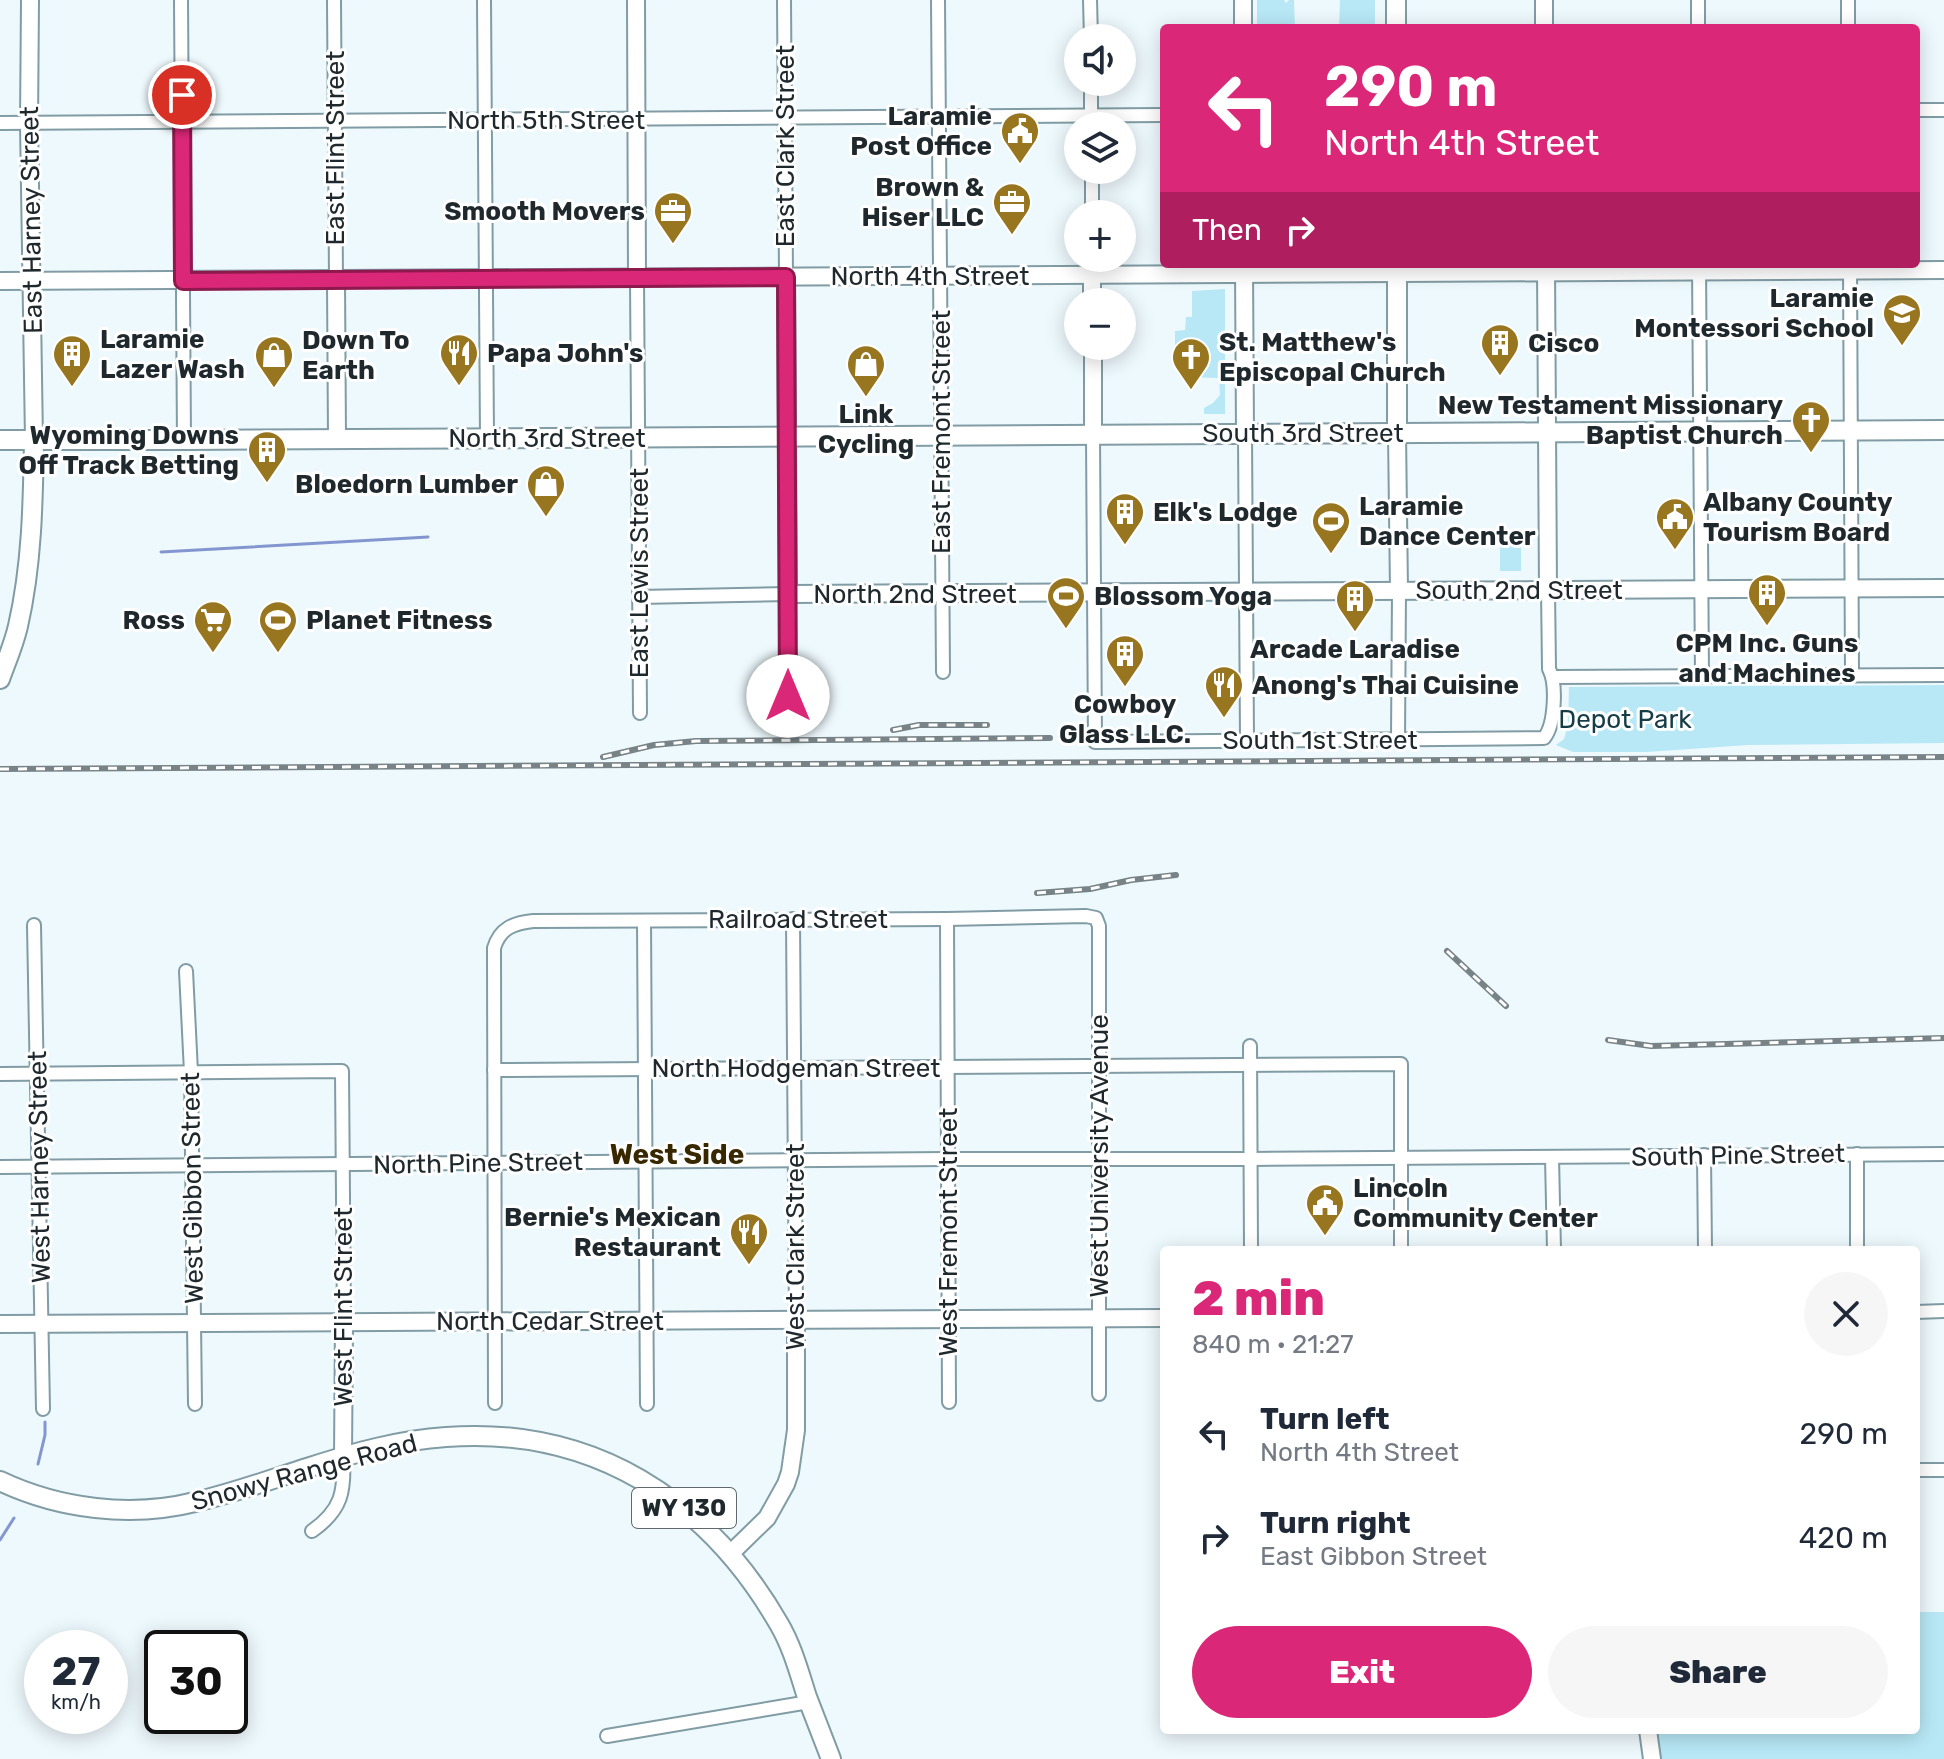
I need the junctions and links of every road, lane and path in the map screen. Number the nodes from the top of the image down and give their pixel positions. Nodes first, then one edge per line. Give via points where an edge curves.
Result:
1 (30, 0) edge
2 (181, 0) edge
3 (334, 0) edge
4 (484, 0) edge
5 (636, 0) edge
6 (784, 0) edge
7 (938, 0) edge
8 (1090, 0) edge
9 (1243, 0) edge
10 (1396, 0) edge
11 (1544, 0) edge
12 (1698, 0) edge
13 (1848, 0) edge
14 (1091, 24) edge
15 (1243, 24) edge
16 (1396, 24) edge
17 (1544, 24) edge
18 (1698, 24) edge
19 (1848, 24) edge
20 (1920, 110) edge
21 (1944, 110) edge
22 (1160, 115) edge
23 (939, 117) junction
24 (1136, 117) edge
25 (785, 118) junction
26 (636, 119) junction
27 (485, 120) junction
28 (1064, 120) edge
29 (335, 121) junction
30 (182, 122) junction
31 (0, 123) edge
32 (29, 123) junction
33 (1136, 268) edge
34 (1160, 268) edge
35 (1168, 268) edge
36 (1546, 268) edge
37 (1699, 268) edge
38 (1850, 268) edge
39 (1881, 268) edge
40 (1064, 269) edge
41 (1244, 269) edge
42 (1397, 269) edge
43 (1944, 270) edge
44 (940, 276) junction
45 (786, 277) junction
46 (637, 278) junction
47 (486, 279) junction
48 (336, 280) junction
49 (0, 281) edge
50 (32, 281) junction
51 (183, 281) junction
52 (1093, 360) edge
53 (1851, 430) junction
54 (1944, 430) edge
55 (1700, 431) junction
56 (1547, 432) junction
57 (1397, 433) junction
58 (1245, 434) junction
59 (1093, 435) junction
60 (787, 436) junction
61 (941, 436) junction
62 (639, 437) junction
63 (487, 438) junction
64 (337, 439) junction
65 (0, 440) edge
66 (34, 440) junction
67 (184, 440) junction
68 (1944, 588) edge
69 (1701, 589) junction
70 (1852, 589) junction
71 (1548, 590) junction
72 (1399, 591) junction
73 (1246, 592) junction
74 (1095, 593) junction
75 (788, 594) junction
76 (942, 594) junction
77 (639, 597) junction
78 (943, 672) dead end
79 (1852, 675) junction
80 (1944, 675) edge
81 (1702, 676) junction
82 (1554, 677) junction
83 (0, 679) edge
84 (640, 713) dead end
85 (788, 725) dead end
86 (1398, 740) junction
87 (1247, 741) junction
88 (1096, 918) joint
89 (793, 919) junction
90 (947, 919) junction
91 (644, 921) junction
92 (34, 925) dead end
93 (186, 971) dead end
94 (1250, 1046) dead end
95 (1250, 1065) junction
96 (1098, 1066) junction
97 (948, 1068) junction
98 (645, 1069) junction
99 (795, 1069) junction
100 (494, 1070) junction
101 (191, 1072) junction
102 (0, 1074) edge
103 (38, 1074) junction
104 (1857, 1154) junction
105 (1944, 1154) edge
106 (1704, 1155) junction
107 (1400, 1157) junction
108 (1552, 1157) junction
109 (947, 1159) junction
110 (1250, 1159) junction
111 (1099, 1160) junction
112 (795, 1161) junction
113 (645, 1162) junction
114 (494, 1163) junction
115 (343, 1165) junction
116 (192, 1166) junction
117 (0, 1167) edge
118 (39, 1167) junction
119 (1251, 1246) edge
120 (1401, 1246) edge
121 (1554, 1246) edge
122 (1705, 1246) edge
123 (1857, 1246) edge
124 (1944, 1311) edge
125 (1920, 1312) edge
126 (1099, 1318) junction
127 (1160, 1318) edge
128 (796, 1319) junction
129 (948, 1319) junction
130 (646, 1320) junction
131 (494, 1321) junction
132 (344, 1322) junction
133 (0, 1324) edge
134 (193, 1324) junction
135 (41, 1325) junction
136 (1099, 1394) dead end
137 (949, 1402) dead end
138 (495, 1403) dead end
139 (195, 1404) dead end
140 (647, 1404) dead end
141 (43, 1409) dead end
142 (343, 1457) junction
143 (1920, 1470) edge
144 (1944, 1470) edge
145 (0, 1481) edge
146 (312, 1531) dead end
147 (730, 1554) junction
148 (809, 1702) junction
149 (1649, 1734) edge
150 (607, 1736) dead end
151 (831, 1759) edge
152 (1652, 1759) edge

1 - 32 street, East Harney Street
2 - 30 street
3 - 29 street, East Flint Street
4 - 27 street
5 - 26 street, East Lewis Street
6 - 25 street, East Clark Street
7 - 23 street, East Fremont Street
8 - 14 street
9 - 15 street
10 - 16 main road
11 - 17 street
12 - 18 street
13 - 19 street
20 - 21 street
22 - 24 street, North 5th Street
23 - 25 street, North 5th Street
23 - 28 street, North 5th Street
23 - 44 street, East Fremont Street
25 - 26 street, North 5th Street
25 - 45 street, East Clark Street
26 - 27 street, North 5th Street
26 - 46 street, East Lewis Street
27 - 29 street, North 5th Street
27 - 47 street
29 - 30 street, North 5th Street
29 - 48 street, East Flint Street
30 - 32 street, North 5th Street
30 - 51 street
31 - 32 street, North 5th Street
32 - 50 street, East Harney Street
33 - 34 street, North 4th Street
35 - 41 street, North 4th Street
36 - 37 street, North 4th Street
36 - 42 street, North 4th Street
36 - 56 street
37 - 55 street
38 - 53 street
39 - 43 street, North 4th Street
40 - 44 street, North 4th Street
41 - 42 street, North 4th Street
41 - 58 street
42 - 57 main road
44 - 45 street, North 4th Street
44 - 61 street, East Fremont Street
45 - 46 street, North 4th Street
45 - 60 street, East Clark Street
46 - 47 street, North 4th Street
46 - 62 street, East Lewis Street
47 - 48 street, North 4th Street
47 - 63 street
48 - 51 street, North 4th Street
48 - 64 street, East Flint Street
49 - 50 street, North 4th Street
50 - 51 street, North 4th Street
50 - 66 street, East Harney Street
51 - 67 street
52 - 59 street
53 - 54 main road, South 3rd Street
53 - 55 main road, South 3rd Street
53 - 70 street
55 - 56 main road, South 3rd Street
55 - 69 street
56 - 57 main road, South 3rd Street
56 - 71 street
57 - 58 main road, South 3rd Street
57 - 72 street
58 - 59 main road, South 3rd Street
58 - 73 street
59 - 61 main road, North 3rd Street
59 - 74 street
60 - 61 main road, North 3rd Street
60 - 62 main road, North 3rd Street
60 - 75 street, East Clark Street
61 - 76 street, East Fremont Street
62 - 63 main road, North 3rd Street
62 - 77 street, East Lewis Street
63 - 64 main road, North 3rd Street
64 - 67 main road, North 3rd Street
65 - 66 main road, North 3rd Street
66 - 67 main road, North 3rd Street
66 - 83 main road via 27,575 17,630
68 - 70 street, South 2nd Street
69 - 70 street, South 2nd Street
69 - 71 street, South 2nd Street
69 - 81 street
70 - 79 street
71 - 72 street, South 2nd Street
71 - 82 street via 1549,669
72 - 73 street, South 2nd Street
72 - 86 street
73 - 74 street, South 2nd Street
73 - 87 street
74 - 76 street, North 2nd Street
74 - 87 street, South 1st Street via 1095,742
75 - 76 street, North 2nd Street
75 - 77 street, North 2nd Street
75 - 85 street, East Clark Street
76 - 78 street, East Fremont Street
77 - 84 street, East Lewis Street
79 - 80 street
79 - 81 street
81 - 82 street
82 - 86 street, South 1st Street via 1544,738
86 - 87 street, South 1st Street
88 - 90 street, Railroad Street
88 - 96 street, West University Avenue
89 - 90 street, Railroad Street
89 - 91 street, Railroad Street
89 - 99 street, West Clark Street
90 - 97 street, West Fremont Street
91 - 98 street
91 - 100 street, Railroad Street via 533,921 502,931 494,948
92 - 103 street, West Harney Street
93 - 101 street, West Gibbon Street
94 - 95 street
95 - 96 street, North Hodgeman Street
95 - 107 street, North Hodgeman Street via 1401,1064
95 - 110 street
96 - 97 street, North Hodgeman Street
96 - 111 street, West University Avenue
97 - 99 street, North Hodgeman Street
97 - 109 street, West Fremont Street
98 - 99 street, North Hodgeman Street
98 - 100 street, North Hodgeman Street
98 - 113 street
99 - 112 street, West Clark Street
100 - 114 street
101 - 103 street
101 - 115 street, West Flint Street via 342,1071
101 - 116 street, West Gibbon Street
102 - 103 street
103 - 118 street, West Harney Street
104 - 105 street, South Pine Street
104 - 106 street, South Pine Street
104 - 123 street
106 - 108 street, South Pine Street
106 - 122 street
107 - 108 street, South Pine Street
107 - 110 street, South Pine Street
107 - 120 street
108 - 121 street
109 - 111 street, North Pine Street
109 - 112 street, North Pine Street
109 - 129 street, West Fremont Street
110 - 111 street, South Pine Street
110 - 119 street
111 - 126 street, West University Avenue
112 - 113 street, North Pine Street
112 - 128 street, West Clark Street
113 - 114 street, North Pine Street
113 - 130 street
114 - 115 street, North Pine Street
114 - 131 street
115 - 116 street, North Pine Street
115 - 132 street, West Flint Street
116 - 118 street, North Pine Street
116 - 134 street, West Gibbon Street
117 - 118 street, North Pine Street
118 - 135 street, West Harney Street
124 - 125 street
126 - 127 street, North Cedar Street
126 - 129 street, North Cedar Street
126 - 136 street, West University Avenue
128 - 129 street, North Cedar Street
128 - 130 street, North Cedar Street
128 - 147 street, West Clark Street via 796,1430 790,1472 767,1518
129 - 137 street, West Fremont Street
130 - 131 street, North Cedar Street
130 - 140 street
131 - 132 street, North Cedar Street
131 - 138 street
132 - 134 street, North Cedar Street
132 - 142 street, West Flint Street
133 - 135 street, North Cedar Street
134 - 135 street, North Cedar Street
134 - 139 street, West Gibbon Street
135 - 141 street, West Harney Street
142 - 145 main road, Snowy Range Road / WY 130 via 193,1503 148,1509 65,1503
142 - 146 street, West Flint Street via 338,1504
142 - 147 main road, Snowy Range Road / WY 130 via 405,1442 465,1436 578,1450 667,1496
143 - 144 street
147 - 148 main road, Snowy Range Road / WY 130 via 781,1627
148 - 150 street
148 - 151 main road, Snowy Range Road / WY 130
149 - 152 street

